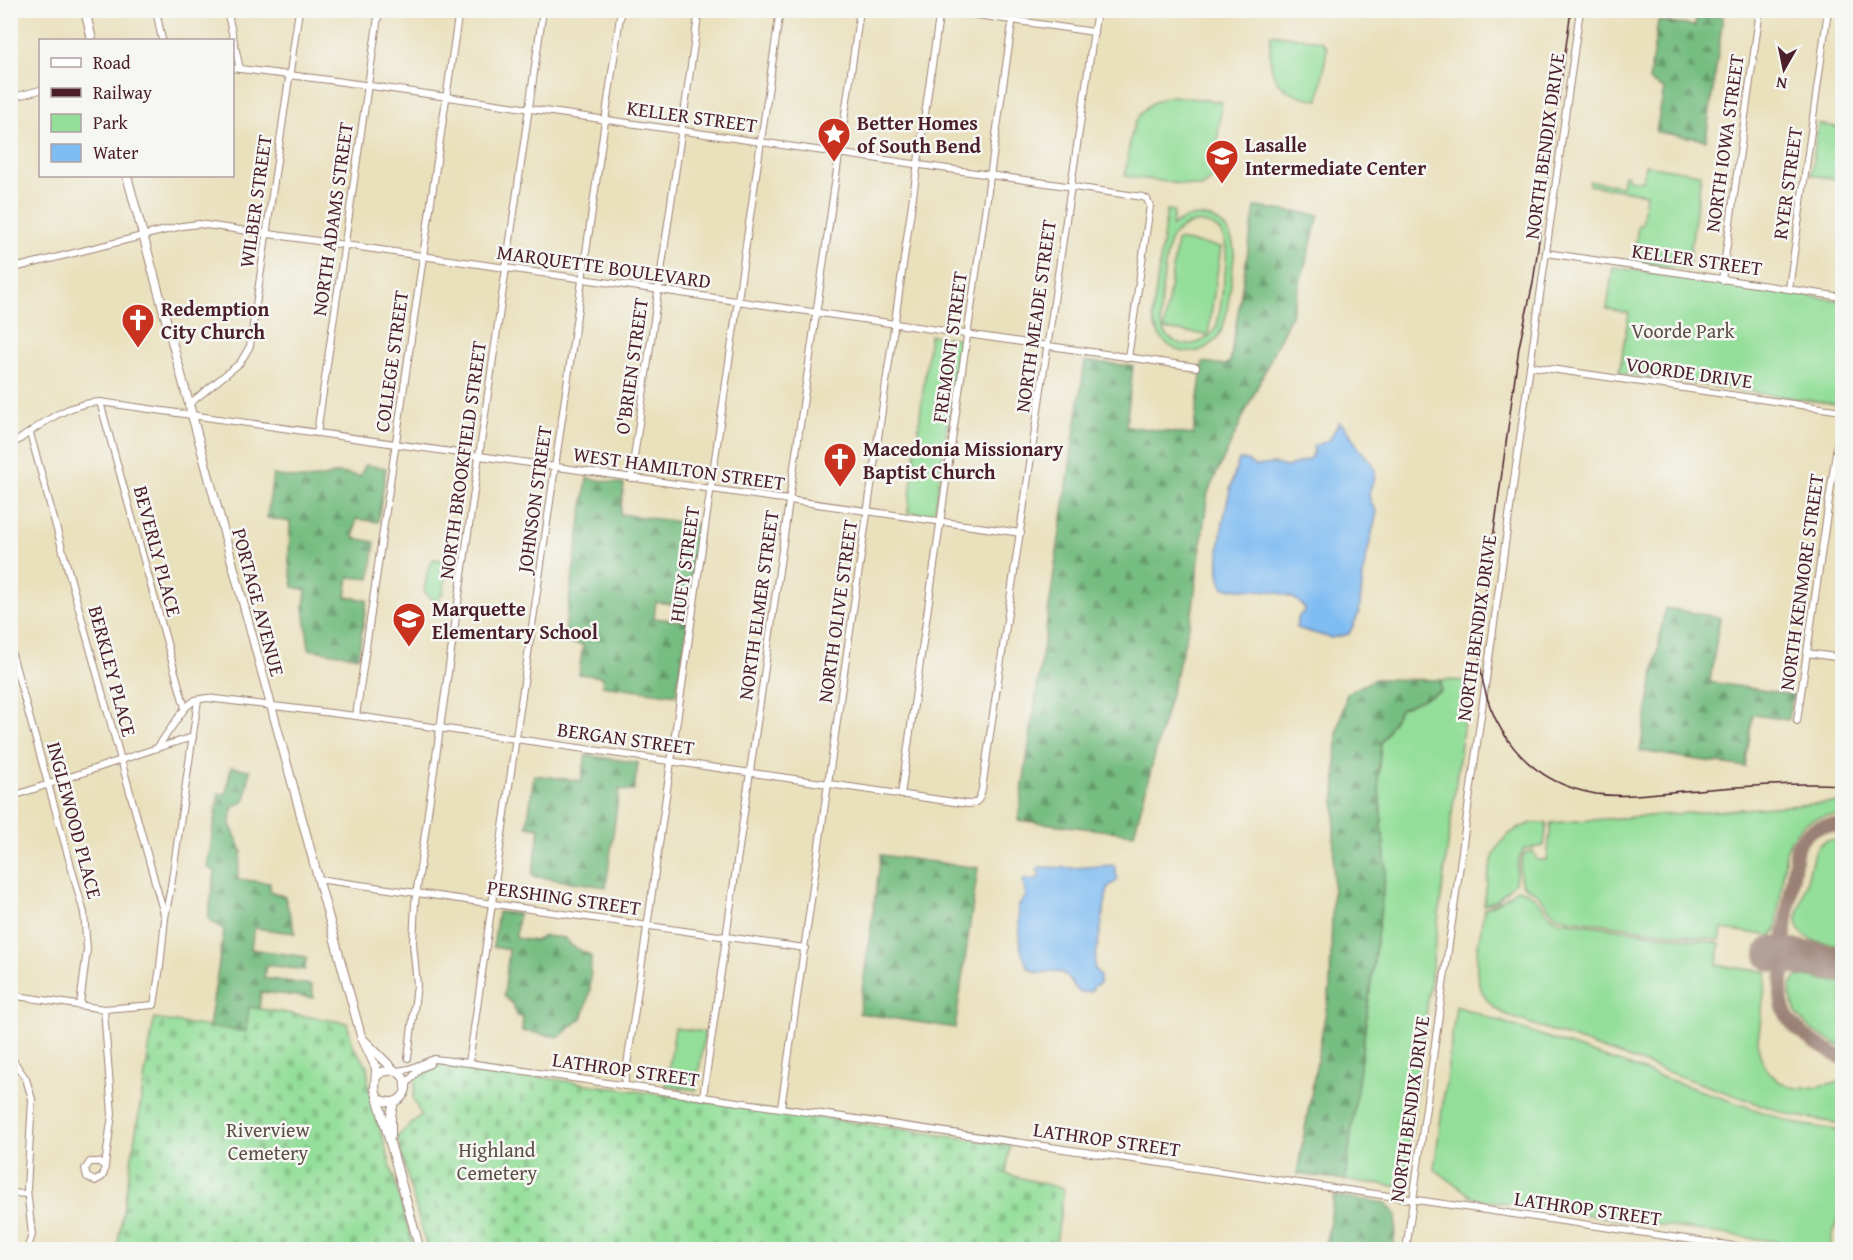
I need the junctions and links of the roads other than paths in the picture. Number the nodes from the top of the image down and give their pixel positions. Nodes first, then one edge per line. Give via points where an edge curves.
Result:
1 (85, 10) edge
2 (156, 10) edge
3 (227, 10) edge
4 (289, 10) edge
5 (379, 10) edge
6 (459, 10) edge
7 (543, 10) edge
8 (621, 10) edge
9 (699, 10) edge
10 (780, 10) edge
11 (861, 10) edge
12 (941, 10) edge
13 (1014, 10) edge
14 (1097, 10) edge
15 (1580, 10) edge
16 (1760, 10) edge
17 (1828, 10) edge
18 (299, 11) edge
19 (1012, 20) junction
20 (1094, 32) junction
21 (92, 39) edge
22 (162, 39) edge
23 (233, 39) edge
24 (234, 42) edge
25 (234, 68) edge
26 (240, 69) junction
27 (290, 75) junction
28 (368, 85) junction
29 (39, 90) edge
30 (446, 97) junction
31 (10, 98) edge
32 (529, 109) junction
33 (605, 120) junction
34 (681, 130) junction
35 (761, 142) junction
36 (840, 153) junction
37 (918, 164) junction
38 (991, 174) junction
39 (127, 177) edge
40 (1071, 186) junction
41 (267, 234) junction
42 (143, 236) junction
43 (345, 245) junction
44 (1546, 253) junction
45 (423, 256) junction
46 (10, 269) edge
47 (506, 269) junction
48 (582, 279) junction
49 (1722, 280) junction
50 (1789, 289) junction
51 (658, 290) junction
52 (1842, 297) edge
53 (738, 302) junction
54 (817, 313) junction
55 (895, 324) junction
56 (967, 335) junction
57 (1047, 346) junction
58 (1128, 358) junction
59 (1530, 366) junction
60 (1196, 367) dead end
61 (100, 402) junction
62 (188, 405) junction
63 (1842, 411) edge
64 (190, 415) junction
65 (30, 433) junction
66 (317, 433) junction
67 (396, 444) junction
68 (10, 446) edge
69 (479, 456) junction
70 (556, 466) junction
71 (631, 478) junction
72 (711, 489) junction
73 (790, 501) junction
74 (868, 510) junction
75 (940, 521) junction
76 (1021, 533) junction
77 (10, 647) edge
78 (1807, 653) junction
79 (1842, 658) edge
80 (198, 700) junction
81 (270, 706) junction
82 (185, 708) junction
83 (356, 716) junction
84 (1797, 721) dead end
85 (440, 728) junction
86 (193, 737) junction
87 (516, 739) junction
88 (157, 748) junction
89 (120, 760) junction
90 (672, 761) junction
91 (750, 772) junction
92 (48, 784) junction
93 (828, 784) junction
94 (901, 795) junction
95 (10, 797) edge
96 (976, 802) joint
97 (318, 879) junction
98 (416, 893) junction
99 (492, 904) junction
100 (165, 918) junction
101 (647, 926) junction
102 (726, 937) junction
103 (10, 941) edge
104 (804, 948) junction
105 (10, 957) edge
106 (10, 995) edge
107 (80, 1005) junction
108 (104, 1008) junction
109 (361, 1036) junction
110 (10, 1056) edge
111 (408, 1058) dead end
112 (448, 1060) junction
113 (469, 1062) junction
114 (395, 1070) junction
115 (376, 1077) junction
116 (406, 1085) junction
117 (624, 1086) junction
118 (703, 1097) junction
119 (378, 1098) junction
120 (394, 1102) junction
121 (781, 1108) junction
122 (391, 1144) junction
123 (104, 1166) dead end
124 (10, 1193) edge
125 (27, 1194) junction
126 (1413, 1199) junction
127 (27, 1250) edge
128 (420, 1250) edge
129 (1406, 1250) edge
130 (1761, 1250) edge

1 - 21 main road
2 - 22 street
3 - 23 street
4 - 18 street
5 - 28 street, NORTH ADAMS STREET
6 - 30 street, COLLEGE STREET
7 - 32 street, NORTH BROOKFIELD STREET
8 - 33 street, JOHNSON STREET
9 - 34 street, O'BRIEN STREET
10 - 35 street, HUEY STREET
11 - 36 street, NORTH ELMER STREET
12 - 19 street
12 - 37 street, NORTH OLIVE STREET
13 - 19 street, FREMONT STREET
14 - 20 street, NORTH MEADE STREET
15 - 44 street, NORTH BENDIX DRIVE
16 - 49 street, NORTH IOWA STREET
17 - 50 street, RYER STREET
18 - 27 street, WILBER STREET
19 - 20 street
19 - 38 street, FREMONT STREET
20 - 40 street, NORTH MEADE STREET
24 - 26 street
25 - 26 street, KELLER STREET
26 - 27 street, KELLER STREET
27 - 28 street, KELLER STREET
27 - 41 street, WILBER STREET
28 - 30 street, KELLER STREET
28 - 43 street, NORTH ADAMS STREET
29 - 31 street
30 - 32 street, KELLER STREET
30 - 45 street, COLLEGE STREET
32 - 33 street, KELLER STREET
32 - 47 street, NORTH BROOKFIELD STREET
33 - 34 street, KELLER STREET
33 - 48 street, JOHNSON STREET
34 - 35 street, KELLER STREET
34 - 51 street, O'BRIEN STREET
35 - 36 street, KELLER STREET
35 - 53 street, HUEY STREET
36 - 37 street, KELLER STREET
36 - 54 street, NORTH ELMER STREET
37 - 38 street, KELLER STREET
37 - 55 street, NORTH OLIVE STREET
38 - 40 street, KELLER STREET
38 - 56 street, FREMONT STREET
39 - 42 main road, PORTAGE AVENUE
40 - 57 street, NORTH MEADE STREET
40 - 58 street, KELLER STREET via 1143,196 1150,206
41 - 42 street, MARQUETTE BOULEVARD via 190,225
41 - 43 street, MARQUETTE BOULEVARD
41 - 62 street, WILBER STREET via 248,352
42 - 46 street, MARQUETTE BOULEVARD
42 - 62 main road, PORTAGE AVENUE
43 - 45 street, MARQUETTE BOULEVARD
43 - 66 street, NORTH ADAMS STREET
44 - 49 street, KELLER STREET
44 - 59 street, NORTH BENDIX DRIVE
45 - 47 street, MARQUETTE BOULEVARD
45 - 67 street, COLLEGE STREET
47 - 48 street, MARQUETTE BOULEVARD
47 - 69 street, NORTH BROOKFIELD STREET
48 - 51 street, MARQUETTE BOULEVARD
48 - 70 street, JOHNSON STREET
49 - 50 street, KELLER STREET
50 - 52 street, KELLER STREET
51 - 53 street, MARQUETTE BOULEVARD
51 - 71 street, O'BRIEN STREET
53 - 54 street, MARQUETTE BOULEVARD
53 - 72 street, HUEY STREET
54 - 55 street, MARQUETTE BOULEVARD
54 - 73 street, NORTH ELMER STREET
55 - 56 street, MARQUETTE BOULEVARD
55 - 74 street, NORTH OLIVE STREET
56 - 57 street, MARQUETTE BOULEVARD
56 - 75 street, FREMONT STREET
57 - 58 street, MARQUETTE BOULEVARD
57 - 76 street, NORTH MEADE STREET
58 - 60 street, MARQUETTE BOULEVARD
59 - 63 street, VOORDE DRIVE
59 - 126 street, NORTH BENDIX DRIVE
61 - 64 street, WEST HAMILTON STREET
61 - 65 street, WEST HAMILTON STREET via 68,409
61 - 82 street, BEVERLY PLACE
62 - 64 main road, PORTAGE AVENUE
63 - 78 street, NORTH KENMORE STREET
64 - 66 street, WEST HAMILTON STREET
64 - 81 main road, PORTAGE AVENUE
65 - 68 street, WEST HAMILTON STREET
65 - 89 street, BERKLEY PLACE
66 - 67 street, WEST HAMILTON STREET
67 - 69 street, WEST HAMILTON STREET
67 - 83 street, COLLEGE STREET
69 - 70 street, WEST HAMILTON STREET
69 - 85 street, NORTH BROOKFIELD STREET
70 - 71 street, WEST HAMILTON STREET
70 - 87 street, JOHNSON STREET
71 - 72 street, WEST HAMILTON STREET
72 - 73 street, WEST HAMILTON STREET
72 - 90 street, HUEY STREET
73 - 74 street, WEST HAMILTON STREET
73 - 91 street, NORTH ELMER STREET
74 - 75 street, WEST HAMILTON STREET
74 - 93 street, NORTH OLIVE STREET
75 - 76 street, WEST HAMILTON STREET
75 - 94 street, FREMONT STREET
76 - 96 street, NORTH MEADE STREET via 982,789
77 - 92 street, INGLEWOOD PLACE
78 - 79 street
78 - 84 street, NORTH KENMORE STREET
80 - 81 street, BERGAN STREET
80 - 82 street
80 - 86 street
81 - 83 street, BERGAN STREET
81 - 97 main road, PORTAGE AVENUE
82 - 88 street
83 - 85 street, BERGAN STREET
85 - 87 street, BERGAN STREET
85 - 98 street, NORTH BROOKFIELD STREET
86 - 88 street, BERKLEY PLACE
86 - 100 street
87 - 90 street, BERGAN STREET
87 - 99 street, JOHNSON STREET
88 - 89 street, BERKLEY PLACE
89 - 92 street, BERKLEY PLACE
89 - 100 street, BERKLEY PLACE
90 - 91 street, BERGAN STREET
90 - 101 street, HUEY STREET
91 - 93 street, BERGAN STREET
91 - 102 street, NORTH ELMER STREET
92 - 95 street, BERKLEY PLACE
92 - 107 street, INGLEWOOD PLACE via 85,918 87,949
93 - 94 street, BERGAN STREET
93 - 104 street, NORTH OLIVE STREET
94 - 96 street, BERGAN STREET
97 - 98 street, PERSHING STREET
97 - 109 main road, PORTAGE AVENUE
98 - 99 street, PERSHING STREET
98 - 111 street, NORTH BROOKFIELD STREET via 416,992
99 - 101 street, PERSHING STREET
99 - 113 street, JOHNSON STREET
100 - 108 street via 154,1005
101 - 102 street, PERSHING STREET
101 - 117 street, HUEY STREET
102 - 104 street, PERSHING STREET
102 - 118 street, NORTH ELMER STREET
103 - 105 street
104 - 121 street, NORTH OLIVE STREET
106 - 107 street
107 - 108 street
108 - 123 street via 112,1114
109 - 114 main road, PORTAGE AVENUE
109 - 115 main road, PORTAGE AVENUE via 376,1065
110 - 125 street via 26,1079 32,1099
112 - 113 street, LATHROP STREET
112 - 114 street, LATHROP STREET via 434,1059
112 - 116 street, LATHROP STREET via 426,1065
113 - 117 street, LATHROP STREET
114 - 115 main road
114 - 116 main road via 404,1076
115 - 119 main road
116 - 120 main road via 403,1095
117 - 118 street, LATHROP STREET
118 - 121 street, LATHROP STREET
119 - 120 main road
119 - 122 main road
120 - 122 main road
121 - 126 street, LATHROP STREET
122 - 128 main road
124 - 125 street
125 - 127 street via 32,1235
126 - 129 street, NORTH BENDIX DRIVE
126 - 130 street, LATHROP STREET

